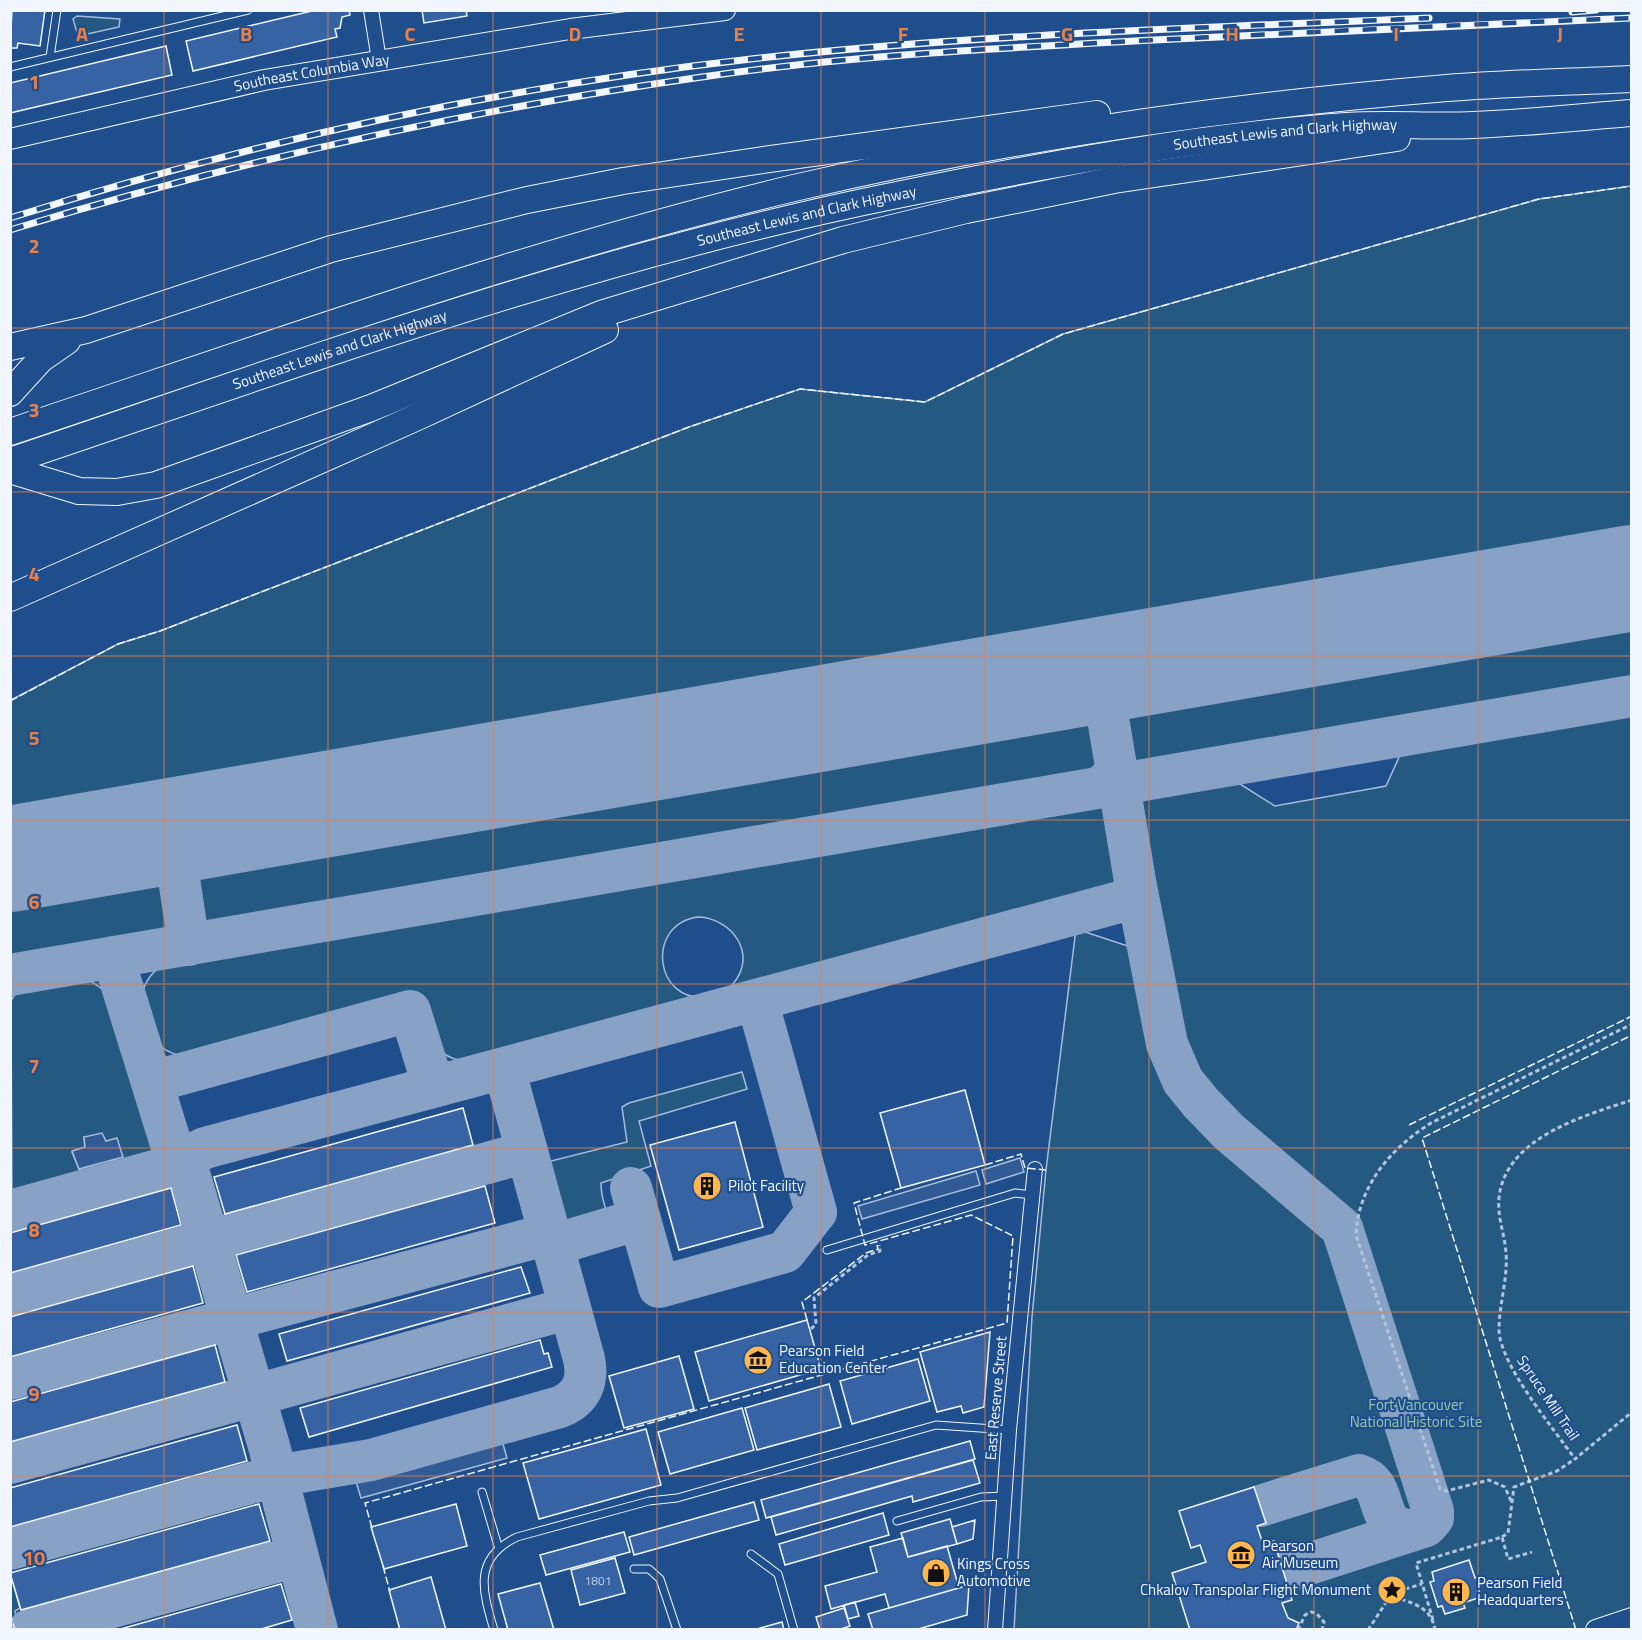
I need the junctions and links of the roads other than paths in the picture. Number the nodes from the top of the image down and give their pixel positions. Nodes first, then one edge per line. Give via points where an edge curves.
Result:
1 (57, 10) edge
2 (204, 10) edge
3 (248, 10) edge
4 (371, 10) edge
5 (724, 10) edge
6 (206, 20) junction
7 (50, 57) junction
8 (379, 60) junction
9 (10, 67) edge
10 (1632, 79) edge
11 (1331, 99) junction
12 (1632, 113) edge
13 (1472, 125) junction
14 (10, 139) edge
15 (769, 262) junction
16 (86, 330) junction
17 (10, 346) edge
18 (10, 393) edge
19 (10, 432) edge
20 (10, 461) edge
21 (10, 470) edge
22 (10, 598) edge
23 (1035, 1170) dead end
24 (1032, 1196) junction
25 (826, 1250) dead end
26 (1009, 1430) junction
27 (482, 1491) dead end
28 (1005, 1496) junction
29 (897, 1521) dead end
30 (498, 1546) junction
31 (752, 1554) dead end
32 (633, 1569) dead end
33 (1632, 1618) edge
34 (494, 1629) edge
35 (677, 1629) edge
36 (794, 1629) edge
37 (993, 1629) edge
38 (1596, 1629) edge

1 - 7 lane
2 - 6 lane
3 - 6 lane
4 - 8 street
5 - 8 street, Southeast Columbia Way via 570,28
6 - 7 lane
7 - 9 lane
8 - 14 street, Southeast Columbia Way via 264,80
10 - 11 highway, Southeast Lewis and Clark Highway via 1451,88
11 - 16 highway via 1081,115 623,181 449,217 330,249
11 - 19 highway, Southeast Lewis and Clark Highway via 1084,132 917,161 793,189 514,263
12 - 13 highway, Southeast Lewis and Clark Highway
13 - 15 highway via 1114,180 966,210
13 - 20 highway, Southeast Lewis and Clark Highway via 1349,125 1247,136 1057,165 832,208 556,280
15 - 21 highway via 601,314 371,408 156,485 117,492 80,490
15 - 22 highway via 652,308 416,418
16 - 17 highway
16 - 18 highway via 41,359
23 - 24 street, East Reserve Street
24 - 25 lane via 1015,1193
24 - 26 street, East Reserve Street
26 - 28 street, East Reserve Street
26 - 30 lane via 936,1425 676,1498 649,1501 517,1537
27 - 30 lane
28 - 29 lane via 981,1497
28 - 37 street, East Reserve Street
30 - 34 lane via 484,1572 485,1599
31 - 36 lane via 778,1574
32 - 35 lane via 649,1569 660,1579
33 - 38 street

